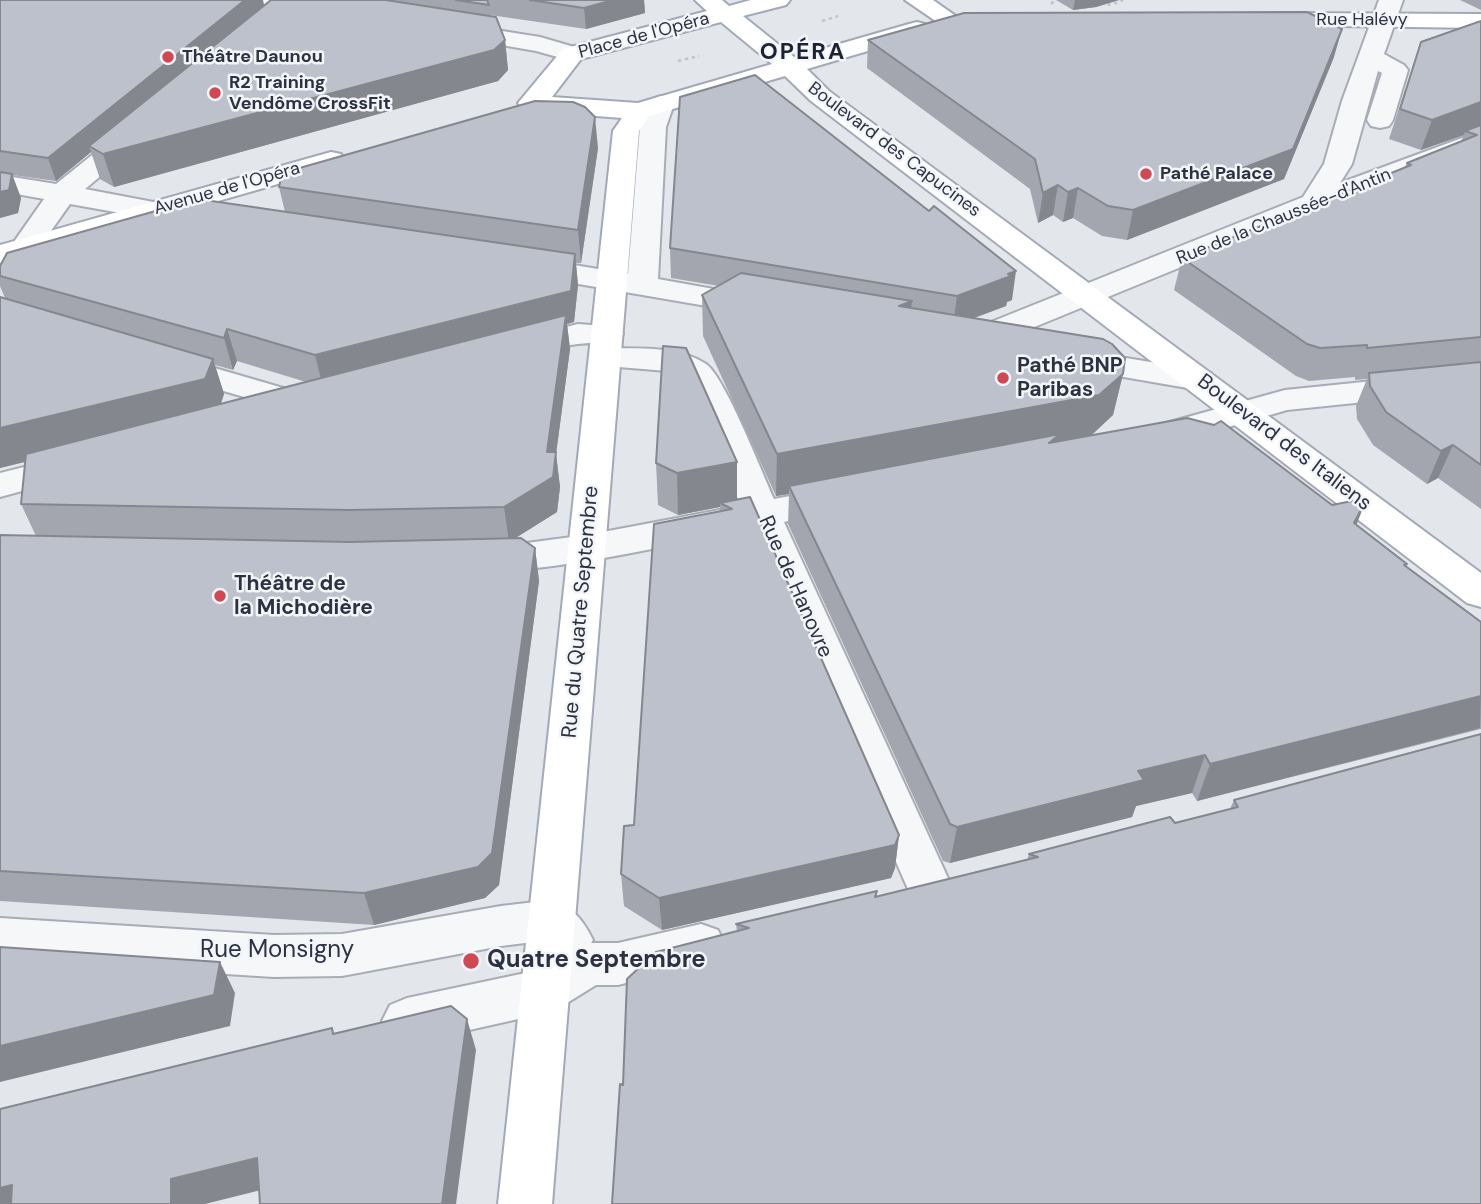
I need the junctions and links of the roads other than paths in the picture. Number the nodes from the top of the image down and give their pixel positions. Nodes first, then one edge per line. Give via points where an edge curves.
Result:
1 (260, 0) edge
2 (778, 0) edge
3 (917, 0) edge
4 (294, 2) edge
5 (716, 7) edge
6 (1387, 10) edge
7 (341, 13) edge
8 (1248, 20) edge
9 (1481, 21) edge
10 (434, 27) edge
11 (261, 29) edge
12 (1372, 50) junction
13 (572, 54) junction
14 (789, 67) junction
15 (534, 102) junction
16 (650, 108) junction
17 (503, 111) edge
18 (155, 117) edge
19 (1380, 120) dead end
20 (1481, 139) edge
21 (356, 153) edge
22 (0, 183) edge
23 (63, 193) junction
24 (215, 193) junction
25 (154, 210) junction
26 (1308, 214) junction
27 (236, 215) edge
28 (13, 250) edge
29 (505, 262) edge
30 (627, 283) junction
31 (1087, 295) junction
32 (783, 310) edge
33 (606, 346) junction
34 (488, 357) edge
35 (144, 358) edge
36 (1199, 380) junction
37 (1481, 380) edge
38 (1244, 413) junction
39 (242, 420) edge
40 (1127, 443) edge
41 (109, 456) edge
42 (0, 485) edge
43 (868, 493) edge
44 (762, 514) junction
45 (587, 548) junction
46 (452, 558) edge
47 (1481, 593) edge
48 (928, 890) edge
49 (552, 920) junction
50 (738, 936) edge
51 (0, 939) edge
52 (589, 964) junction
53 (545, 991) junction
54 (363, 1030) edge
55 (525, 1204) edge

1 - 4 street
2 - 5 main road, Place de l'Opéra
3 - 14 main road via 960,20
4 - 7 street
4 - 11 street
5 - 13 main road, Place de l'Opéra
5 - 14 main road, Boulevard des Capucines
6 - 8 main road, Rue Halévy
6 - 9 main road, Rue Halévy
6 - 12 street
10 - 13 street via 540,44
12 - 19 street via 1395,69
12 - 26 street via 1338,164
13 - 15 main road, Place de l'Opéra
13 - 16 main road via 598,77
14 - 16 main road
14 - 31 main road, Boulevard des Capucines via 820,96
15 - 16 main road
15 - 17 main road
16 - 30 main road, Rue du Quatre Septembre via 626,131
18 - 23 street
20 - 26 street, Rue de la Chaussée-d'Antin
21 - 24 main road, Avenue de l'Opéra
22 - 23 street
23 - 25 street
23 - 28 street
24 - 25 main road, Avenue de l'Opéra
24 - 27 street
25 - 28 main road, Avenue de l'Opéra
26 - 31 street, Rue de la Chaussée-d'Antin via 1202,249
29 - 30 street
30 - 32 street
30 - 33 main road, Rue du Quatre Septembre
31 - 36 main road, Boulevard des Italiens
31 - 36 street, Rue de la Chaussée-d'Antin via 960,339
33 - 34 street via 578,334
33 - 44 street, Rue de Hanovre via 696,371 702,377
33 - 45 main road, Rue du Quatre Septembre
35 - 39 street via 318,400
36 - 38 main road, Boulevard des Italiens
37 - 38 street via 1308,396
38 - 40 street
38 - 47 main road, Boulevard des Italiens
41 - 42 street
43 - 44 street
44 - 45 street
44 - 48 street, Rue de Hanovre
45 - 46 street via 519,557
45 - 49 main road, Rue du Quatre Septembre
49 - 51 street, Rue Monsigny via 342,955 274,956
49 - 52 street
49 - 53 main road, Rue du Quatre Septembre
50 - 52 street via 618,964
52 - 53 street
53 - 54 street
53 - 55 main road, Rue du Quatre Septembre

